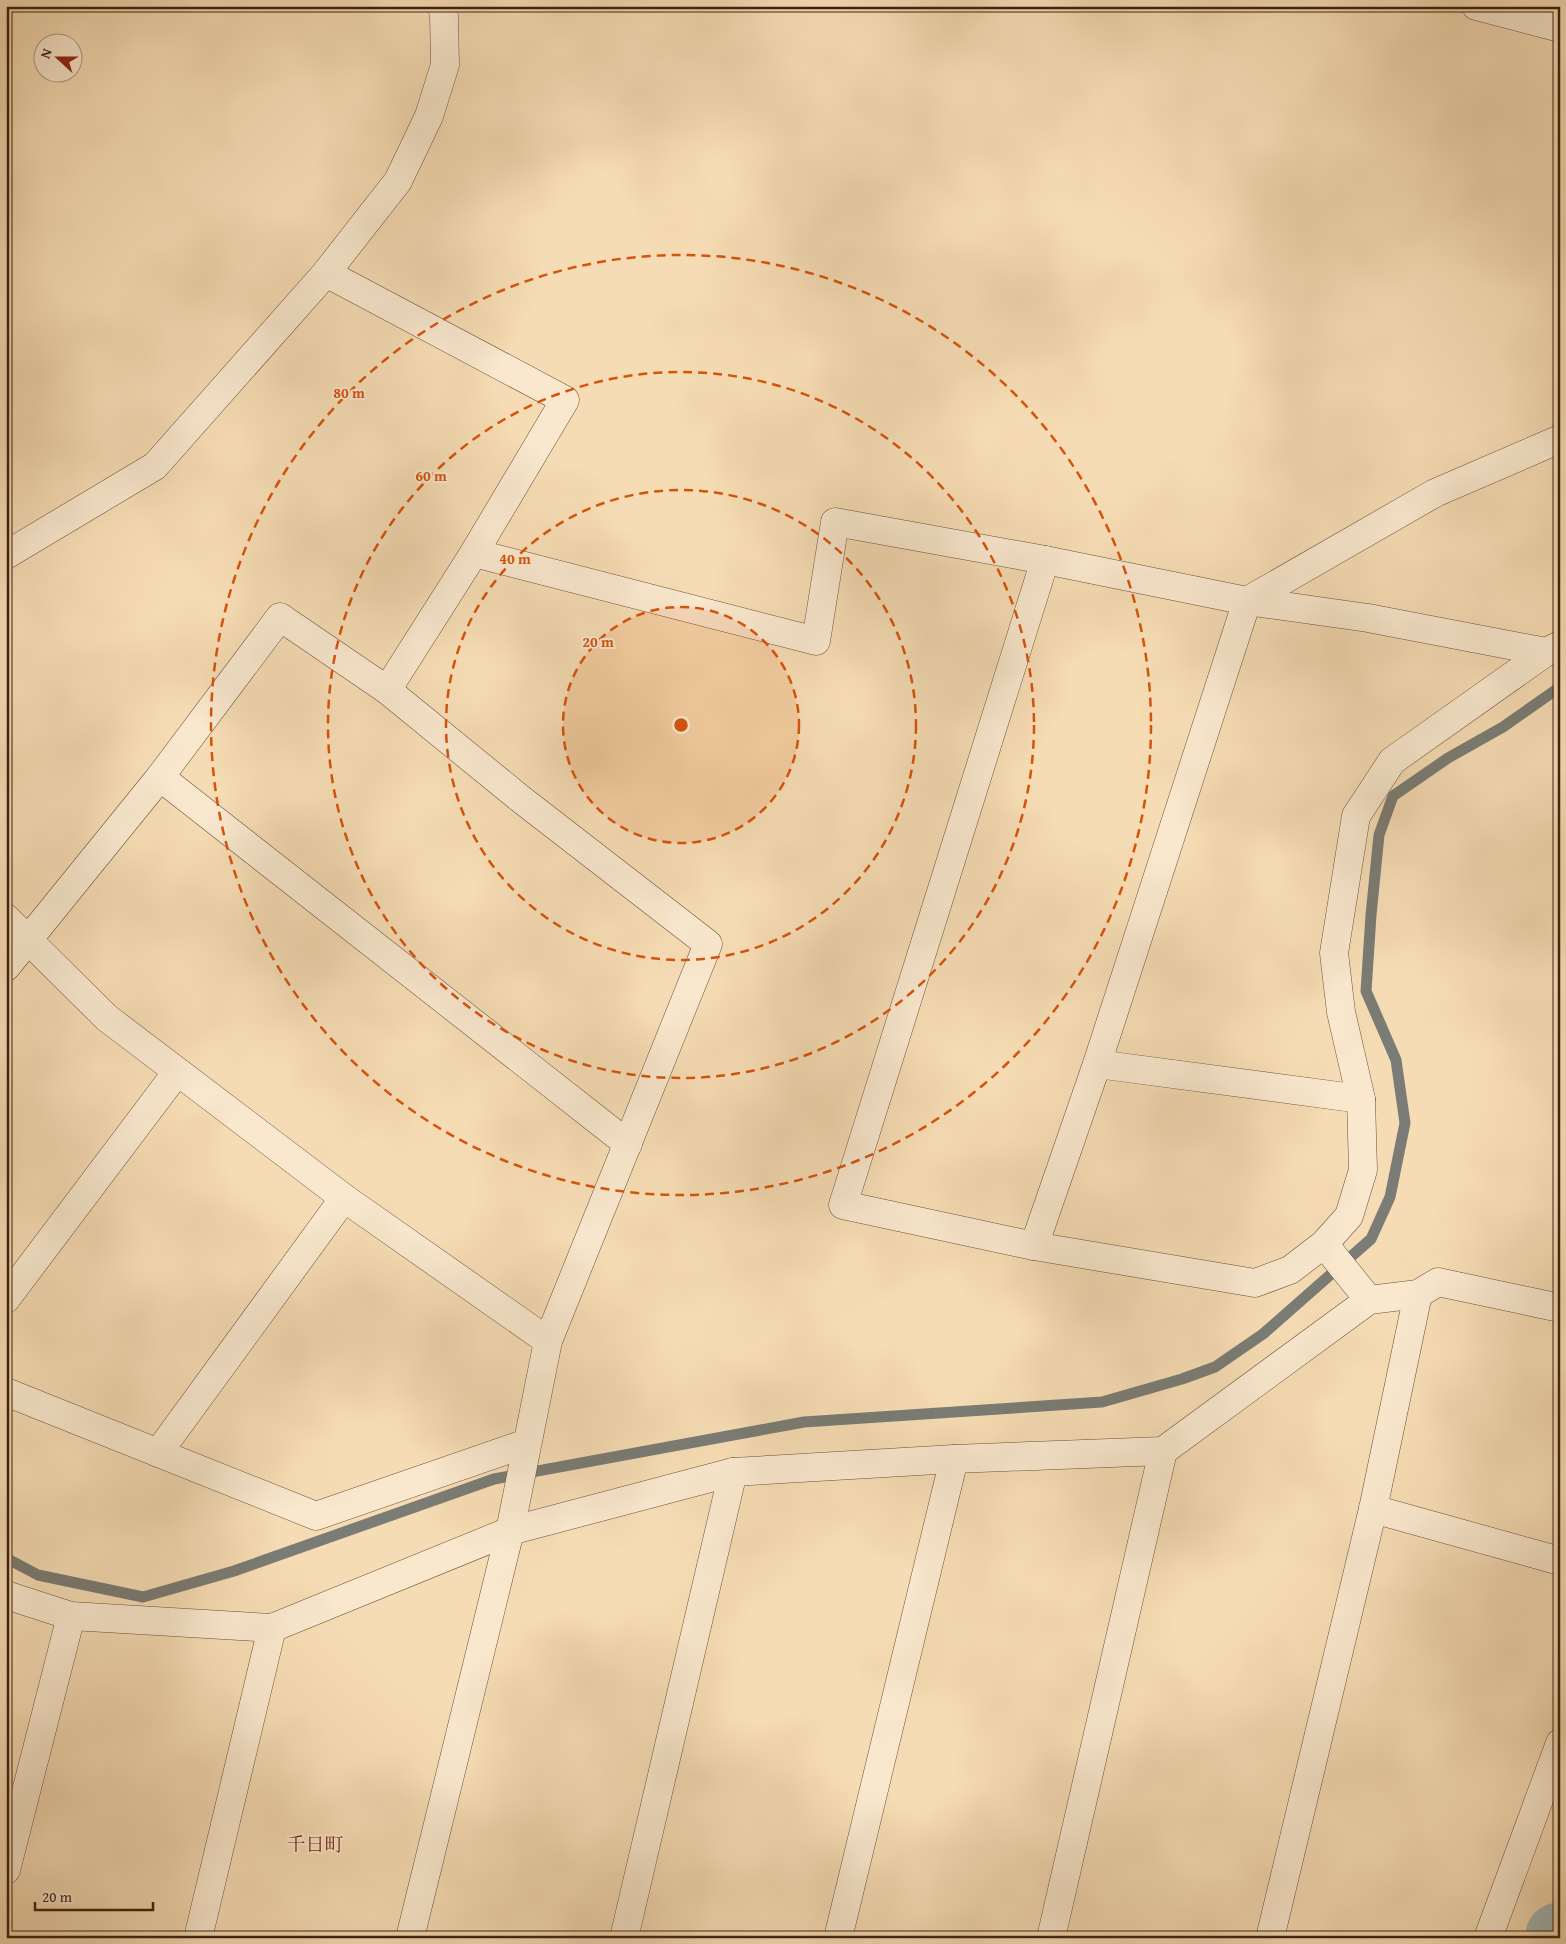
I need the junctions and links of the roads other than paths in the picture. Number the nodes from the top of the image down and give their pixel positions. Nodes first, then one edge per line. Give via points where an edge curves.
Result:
1 (442, 6) edge
2 (1476, 6) edge
3 (1560, 28) edge
4 (326, 273) junction
5 (1560, 439) edge
6 (474, 553) junction
7 (6, 555) edge
8 (1045, 560) junction
9 (1247, 601) junction
10 (1553, 648) edge
11 (387, 690) junction
12 (160, 777) junction
13 (6, 918) edge
14 (29, 940) junction
15 (6, 968) edge
16 (1097, 1064) junction
17 (177, 1072) junction
18 (1361, 1099) junction
19 (628, 1144) junction
20 (344, 1198) junction
21 (1324, 1244) junction
22 (1034, 1246) junction
23 (1418, 1294) junction
24 (6, 1299) edge
25 (1369, 1300) junction
26 (1560, 1308) edge
27 (548, 1341) junction
28 (6, 1392) edge
29 (527, 1442) junction
30 (1163, 1451) junction
31 (158, 1453) junction
32 (954, 1459) junction
33 (733, 1472) junction
34 (1374, 1509) junction
35 (510, 1531) junction
36 (1560, 1561) edge
37 (6, 1595) edge
38 (71, 1616) junction
39 (272, 1628) junction
40 (1560, 1743) edge
41 (6, 1870) edge
42 (198, 1938) edge
43 (410, 1938) edge
44 (624, 1938) edge
45 (838, 1938) edge
46 (1051, 1938) edge
47 (1270, 1938) edge
48 (1488, 1938) edge

1 - 4 street via 445,65 430,116 398,181
2 - 3 street
4 - 6 street via 565,400
4 - 7 street via 155,466
5 - 9 street via 1435,493
6 - 8 street via 816,641 835,522
6 - 11 street
8 - 9 street
8 - 22 street via 843,1205
9 - 10 street
9 - 16 street
10 - 18 street via 1392,761 1356,816 1334,953 1341,1012
11 - 12 street via 280,617
11 - 19 street via 708,944
12 - 14 street
12 - 19 street
13 - 14 street
14 - 15 street
14 - 17 street via 107,1018
16 - 18 street
16 - 22 street
17 - 20 street
17 - 24 street
18 - 21 street via 1363,1170 1349,1216
19 - 27 street
20 - 27 street
20 - 31 street
21 - 22 street via 1290,1270 1255,1283
21 - 25 street
23 - 25 street
23 - 26 street via 1438,1282
23 - 34 street
25 - 30 street
27 - 29 street
28 - 31 street
29 - 31 street via 316,1516
29 - 35 street
30 - 32 street
30 - 46 street
32 - 33 street
32 - 45 street
33 - 35 street
33 - 44 street
34 - 36 street
34 - 47 street
35 - 39 street
35 - 43 street
37 - 38 street
38 - 39 street
38 - 41 street
39 - 42 street
40 - 48 street

